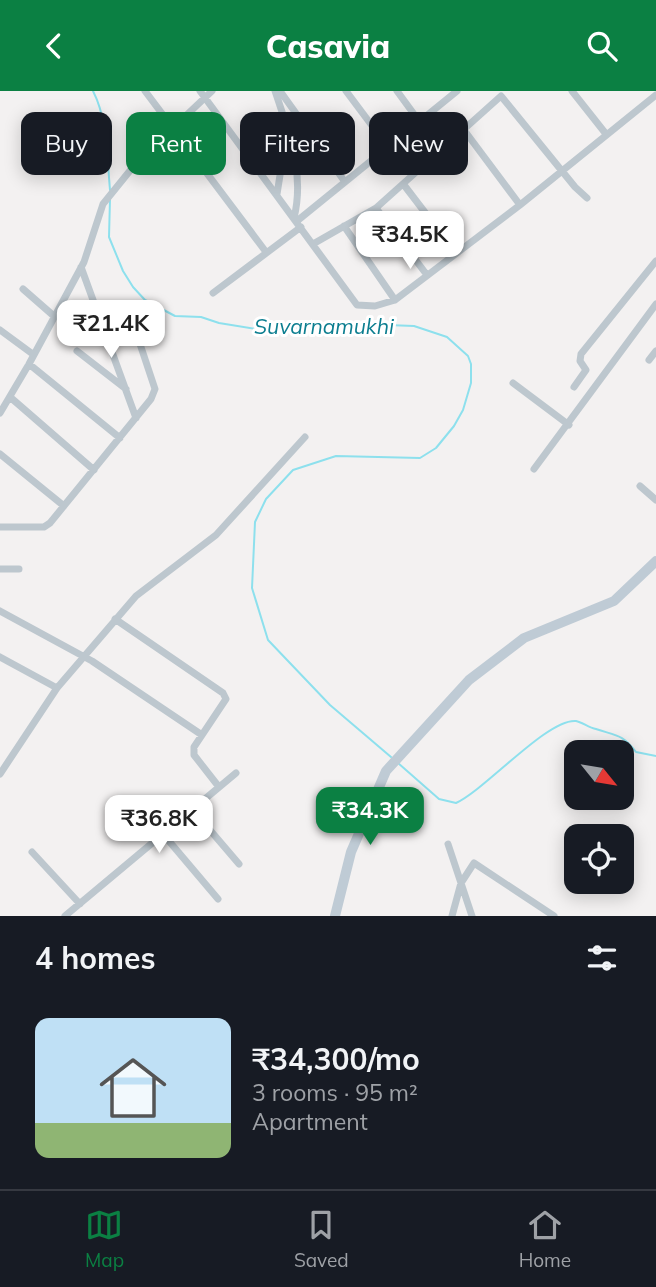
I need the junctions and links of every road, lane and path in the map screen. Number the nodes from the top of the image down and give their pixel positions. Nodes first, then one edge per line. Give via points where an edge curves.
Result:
1 (145, 91) edge
2 (212, 91) edge
3 (275, 91) edge
4 (280, 91) edge
5 (346, 91) edge
6 (397, 91) edge
7 (457, 91) edge
8 (572, 91) edge
9 (447, 94) edge
10 (499, 94) edge
11 (202, 95) edge
12 (656, 95) edge
13 (160, 112) edge
14 (187, 112) edge
15 (412, 112) edge
16 (428, 112) edge
17 (369, 122) edge
18 (468, 126) edge
19 (606, 134) junction
20 (468, 135) edge
21 (369, 162) edge
22 (561, 170) junction
23 (126, 175) edge
24 (207, 175) edge
25 (280, 175) edge
26 (415, 175) edge
27 (345, 182) junction
28 (404, 185) junction
29 (277, 194) junction
30 (587, 198) dead end
31 (520, 205) junction
32 (376, 208) junction
33 (297, 222) junction
34 (344, 226) junction
35 (313, 244) junction
36 (265, 252) junction
37 (456, 253) junction
38 (656, 261) edge
39 (81, 267) junction
40 (427, 275) junction
41 (23, 289) dead end
42 (213, 293) dead end
43 (395, 300) junction
44 (656, 304) edge
45 (55, 317) junction
46 (134, 326) dead end
47 (0, 330) edge
48 (78, 351) dead end
49 (656, 351) edge
50 (34, 355) junction
51 (649, 360) dead end
52 (29, 364) junction
53 (513, 383) dead end
54 (574, 387) dead end
55 (127, 390) junction
56 (10, 397) junction
57 (0, 413) edge
58 (136, 418) junction
59 (569, 425) junction
60 (305, 437) dead end
61 (120, 438) junction
62 (0, 454) edge
63 (534, 469) dead end
64 (94, 470) junction
65 (640, 486) dead end
66 (656, 500) edge
67 (64, 506) junction
68 (2, 525) edge
69 (656, 561) edge
70 (0, 569) edge
71 (19, 569) dead end
72 (0, 611) edge
73 (116, 619) junction
74 (84, 656) junction
75 (0, 657) edge
76 (57, 688) junction
77 (202, 735) junction
78 (236, 773) dead end
79 (0, 774) edge
80 (219, 787) junction
81 (192, 809) junction
82 (163, 834) junction
83 (448, 844) dead end
84 (32, 852) dead end
85 (239, 864) dead end
86 (461, 883) junction
87 (218, 898) dead end
88 (80, 904) junction
89 (473, 915) edge
90 (65, 916) edge
91 (335, 916) edge
92 (452, 916) edge
93 (554, 916) edge

1 - 13 street
2 - 11 street
3 - 33 street via 296,158
4 - 27 street
5 - 17 street
6 - 15 street
7 - 9 street
8 - 19 street
9 - 16 street
10 - 18 street
10 - 22 street
11 - 14 street
11 - 29 street
12 - 19 street
19 - 22 street
20 - 31 street
21 - 27 street
22 - 30 street
22 - 31 street
23 - 39 street via 103,204
24 - 36 street
25 - 29 street
26 - 28 street
27 - 33 street
28 - 32 street
28 - 37 street
29 - 33 street
31 - 37 street
32 - 34 street
32 - 40 street
33 - 35 street
33 - 36 street
34 - 35 street
34 - 43 street
35 - 43 street via 357,305
36 - 42 street
37 - 40 street
38 - 54 street via 581,354 586,370
39 - 45 street
39 - 55 street
40 - 43 street
41 - 45 street
44 - 59 street
45 - 50 street
46 - 58 street via 155,389
47 - 50 street
48 - 55 street
49 - 51 street
50 - 52 street
52 - 56 street
52 - 61 street
53 - 59 street
55 - 58 street
56 - 57 street
56 - 64 street
58 - 61 street
59 - 63 street
60 - 73 street via 216,535 136,596
61 - 64 street
62 - 67 street
64 - 67 street
65 - 66 street
67 - 68 street via 44,527
69 - 91 street via 614,601 524,638 469,680 386,771 351,852
70 - 71 street
72 - 74 street
73 - 74 street
73 - 77 street via 223,693 226,699
74 - 76 street
74 - 77 street
75 - 76 street
76 - 79 street
77 - 80 street via 194,755
78 - 80 street
80 - 81 street
81 - 82 street
81 - 85 street
82 - 87 street
82 - 88 street
83 - 86 street
84 - 88 street
86 - 89 street
86 - 92 street
86 - 93 street via 474,863
88 - 90 street

